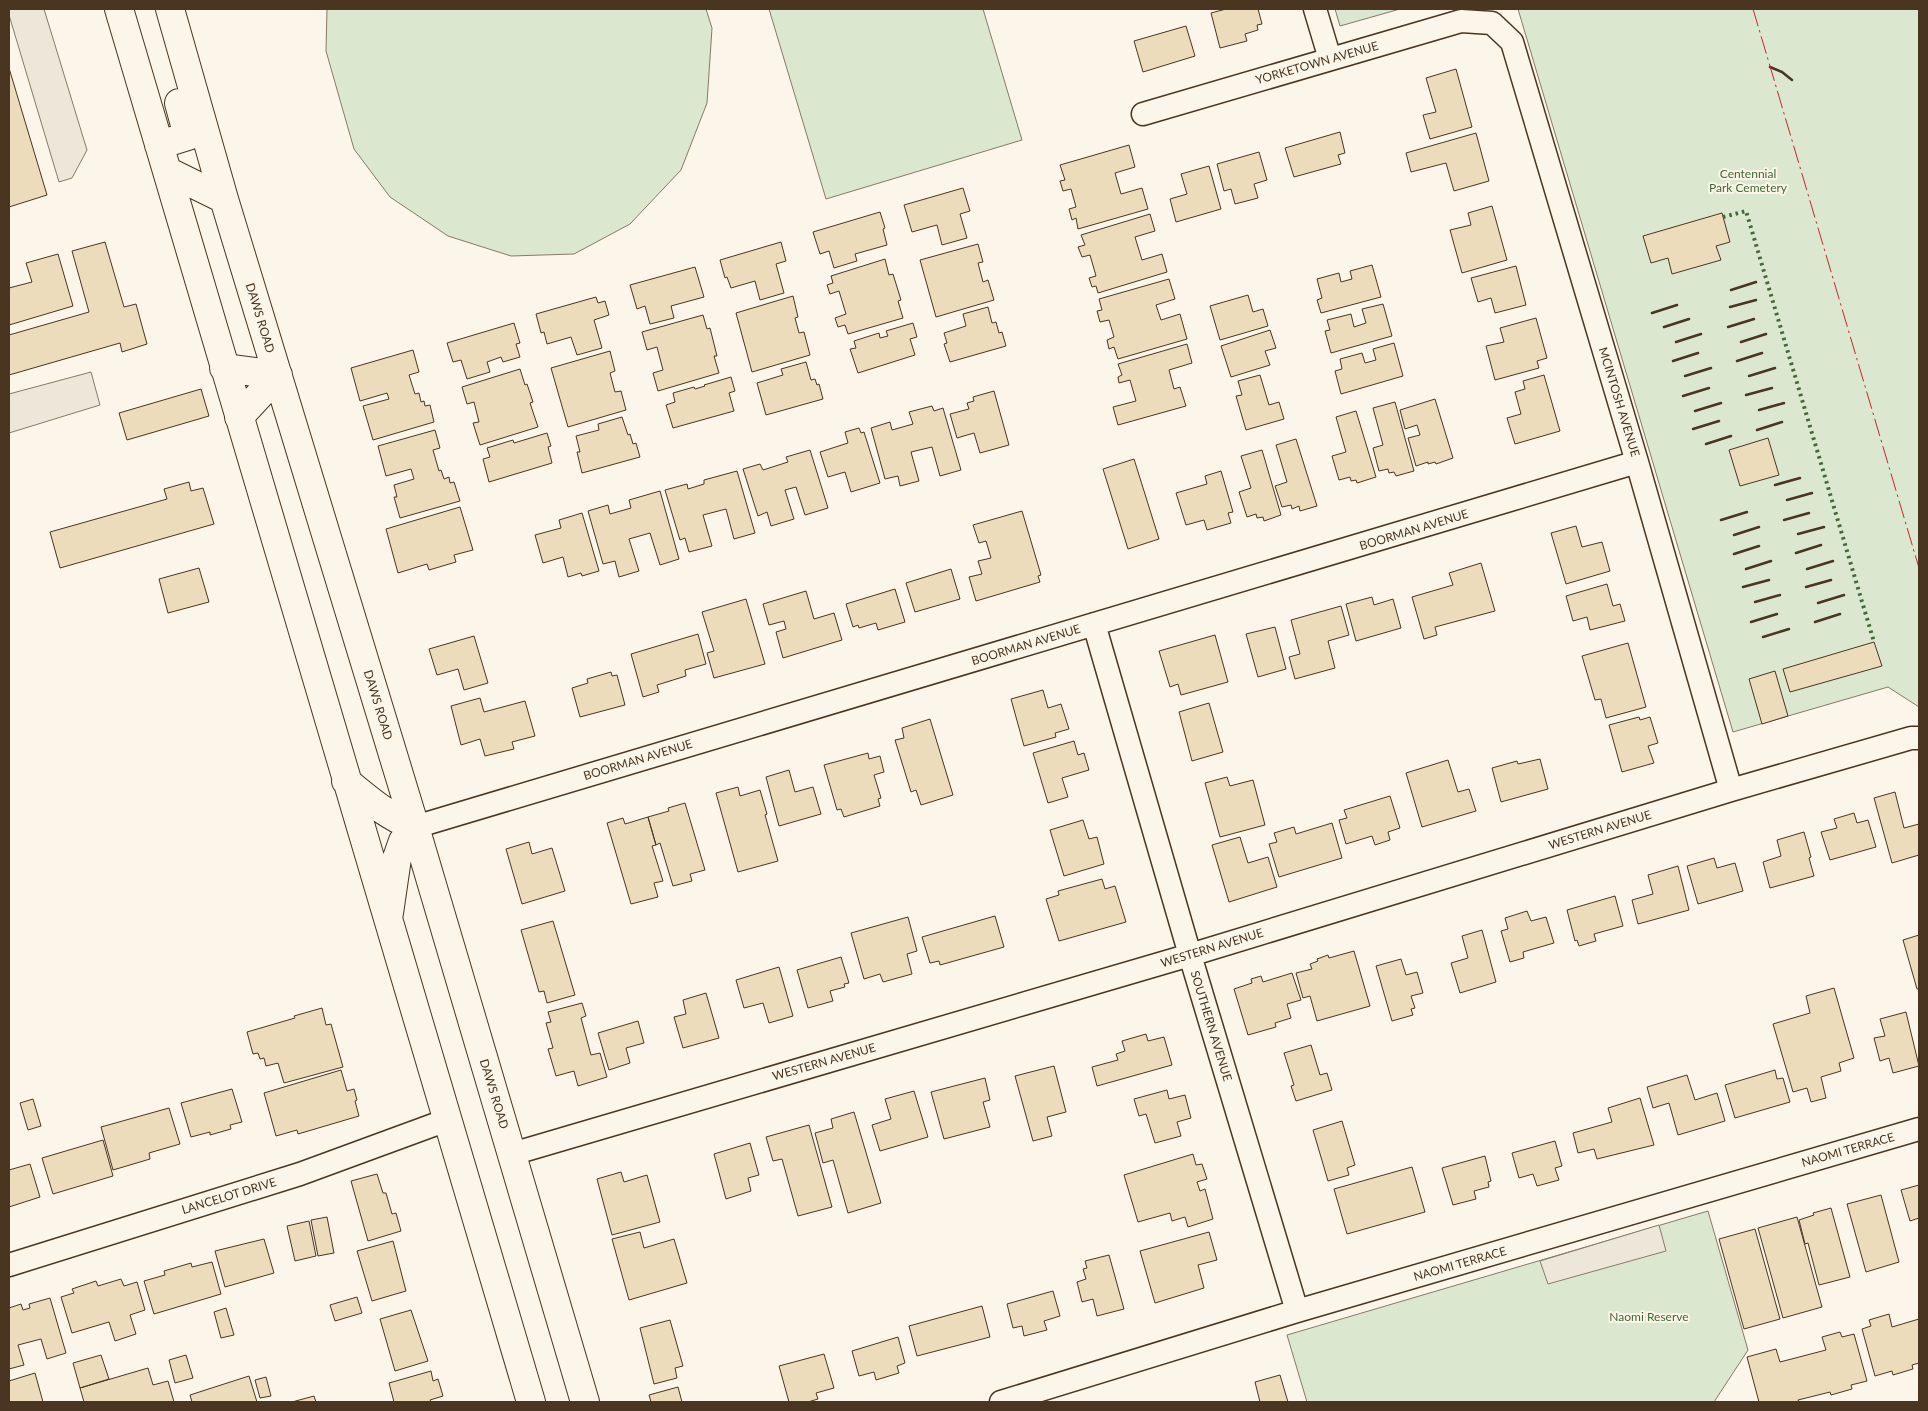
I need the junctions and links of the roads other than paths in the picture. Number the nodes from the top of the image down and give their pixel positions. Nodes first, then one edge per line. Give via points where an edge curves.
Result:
1 (119, 9) edge
2 (161, 9) edge
3 (170, 9) edge
4 (1314, 9) edge
5 (1492, 23) joint
6 (1330, 59) junction
7 (1143, 114) dead end
8 (159, 145) junction
9 (166, 171) junction
10 (224, 199) junction
11 (224, 368) junction
12 (278, 375) junction
13 (239, 417) junction
14 (1637, 462) junction
15 (1094, 624) junction
16 (1915, 738) edge
17 (346, 781) junction
18 (1731, 790) junction
19 (415, 827) junction
20 (388, 922) junction
21 (1190, 955) junction
22 (447, 1120) junction
23 (1919, 1129) edge
24 (512, 1154) junction
25 (9, 1265) edge
26 (1297, 1311) junction
27 (531, 1402) edge
28 (585, 1402) edge
29 (1001, 1402) edge

1 - 8 main road
2 - 8 main road via 165,56 188,136
3 - 10 main road, DAWS ROAD
4 - 6 street
5 - 6 street, YORKETOWN AVENUE via 1461,21
5 - 14 street, MCINTOSH AVENUE via 1512,42
6 - 7 street, YORKETOWN AVENUE
8 - 9 main road
9 - 10 main road
9 - 11 main road
10 - 12 main road, DAWS ROAD
11 - 12 main road
11 - 13 main road
12 - 13 main road
12 - 19 main road, DAWS ROAD
13 - 17 main road
14 - 15 street, BOORMAN AVENUE
14 - 18 street, MCINTOSH AVENUE
15 - 19 street, BOORMAN AVENUE
15 - 21 street, SOUTHERN AVENUE
16 - 18 street, WESTERN AVENUE
17 - 19 main road via 396,820
17 - 20 main road
18 - 21 street, WESTERN AVENUE
19 - 20 main road via 403,841 397,858
19 - 24 main road, DAWS ROAD
20 - 22 main road
21 - 24 street, WESTERN AVENUE
21 - 26 street, SOUTHERN AVENUE
22 - 25 street, LANCELOT DRIVE via 300,1174
22 - 27 main road
23 - 26 street, NAOMI TERRACE
24 - 28 main road, DAWS ROAD
26 - 29 street, NAOMI TERRACE

